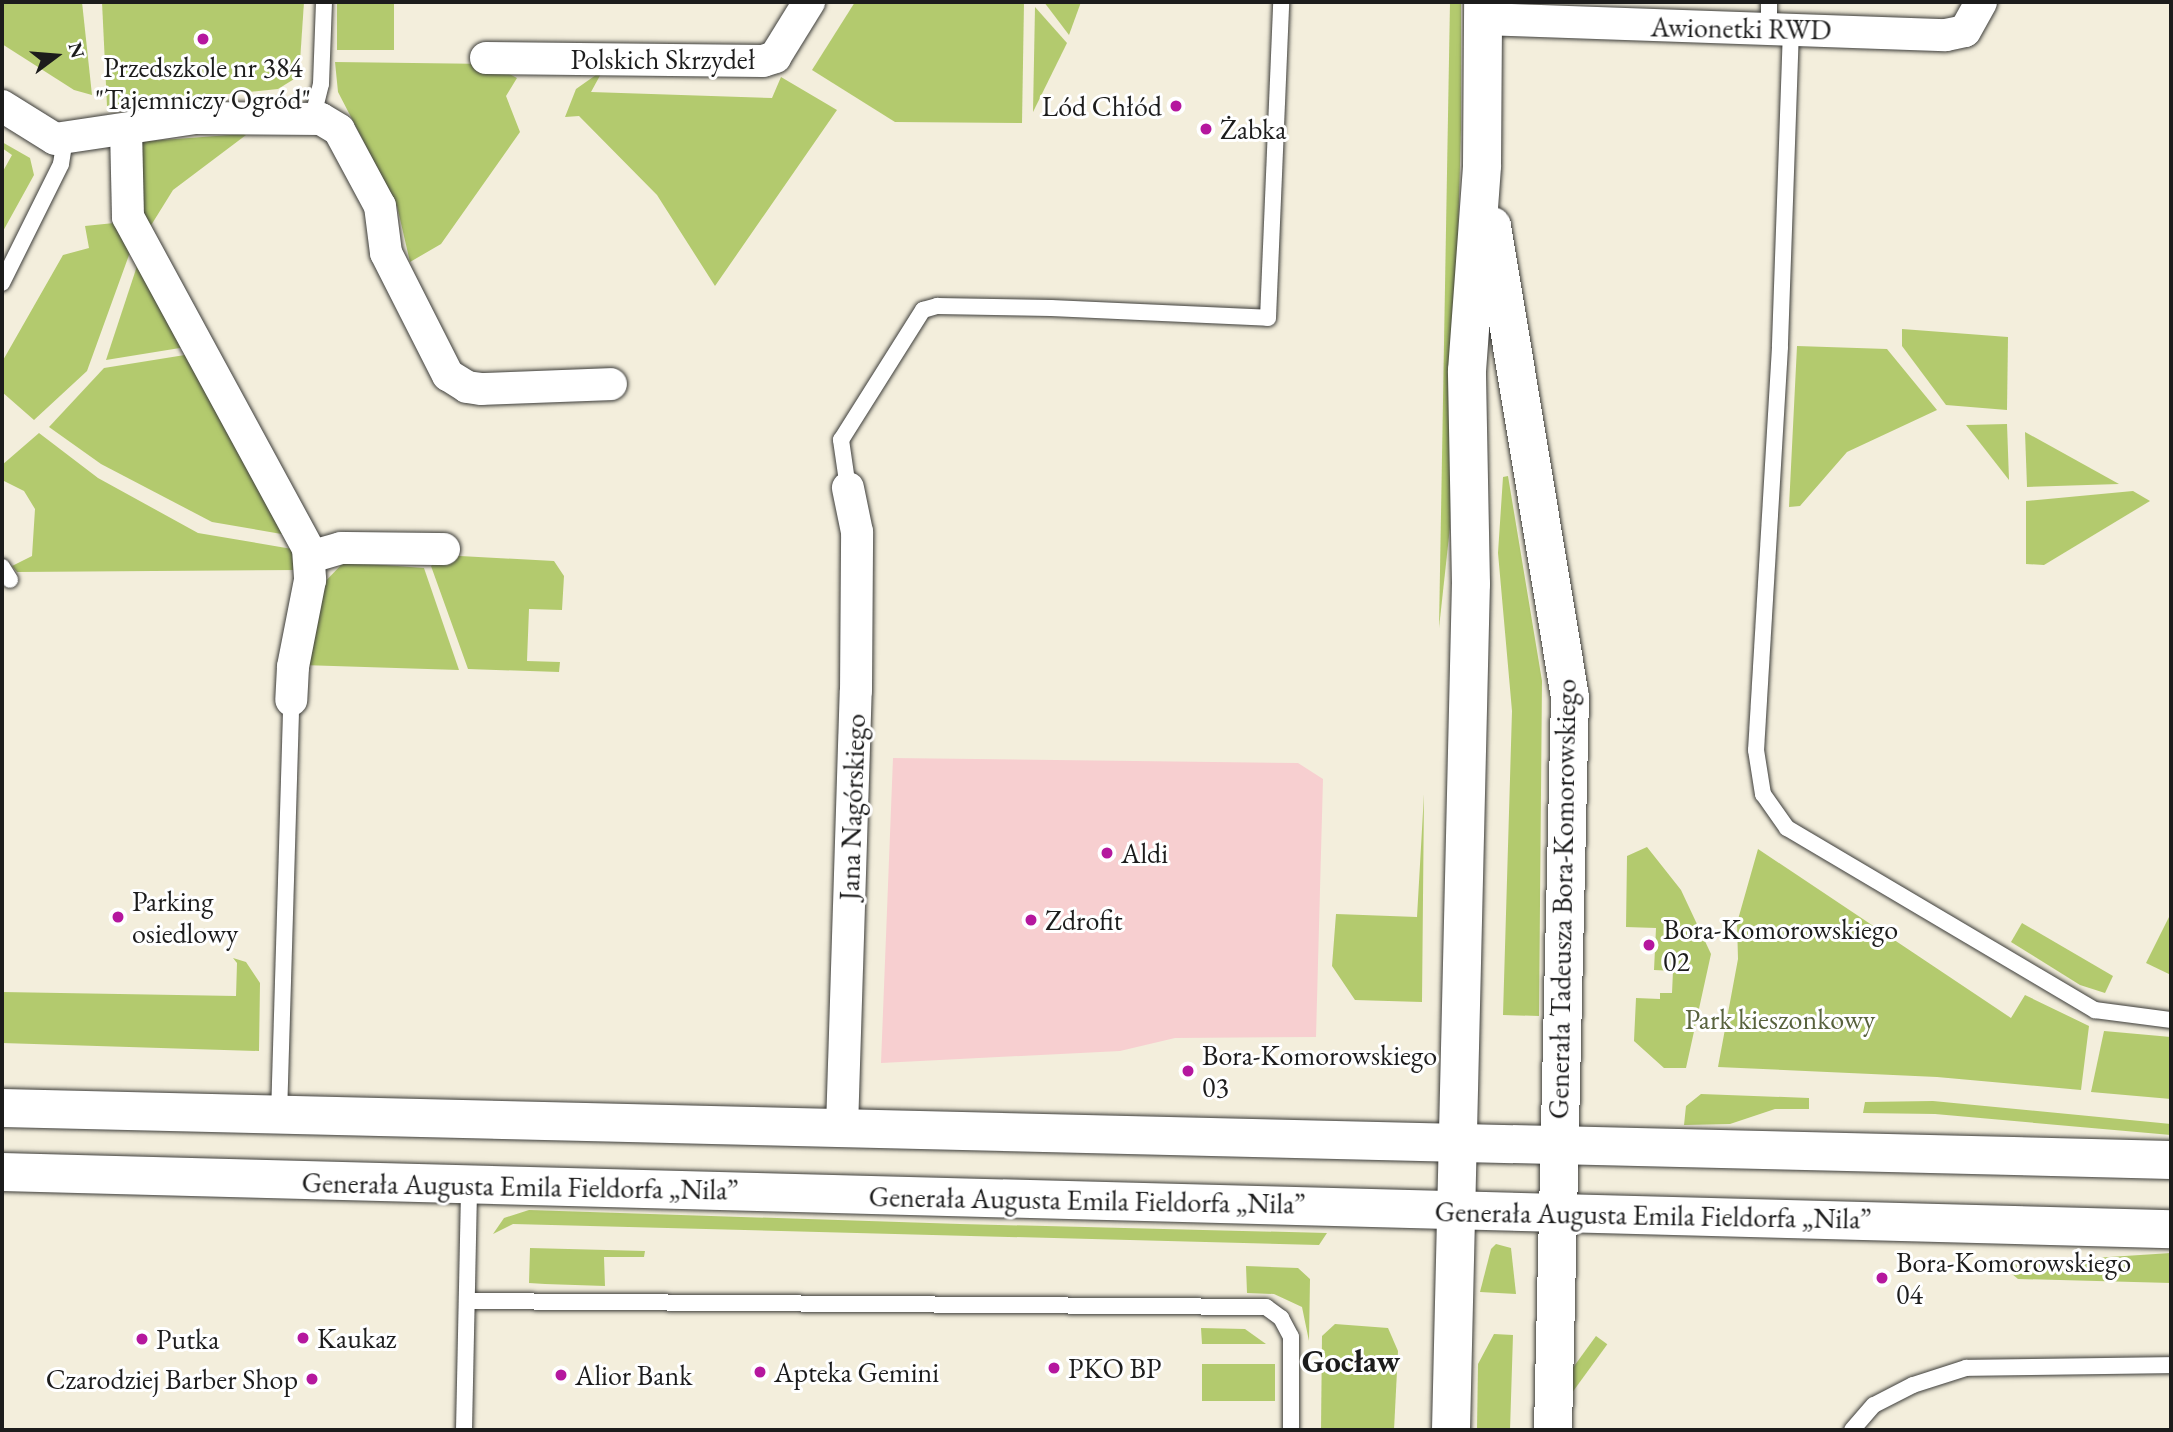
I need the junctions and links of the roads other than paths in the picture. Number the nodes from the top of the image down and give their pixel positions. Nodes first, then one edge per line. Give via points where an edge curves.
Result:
1 (324, 2) edge
2 (809, 2) edge
3 (1281, 2) edge
4 (1981, 2) edge
5 (1483, 10) edge
6 (1777, 20) edge
7 (486, 58) dead end
8 (2, 106) edge
9 (313, 116) junction
10 (126, 129) junction
11 (65, 139) junction
12 (1482, 165) junction
13 (2, 283) edge
14 (611, 384) dead end
15 (848, 488) joint
16 (444, 549) dead end
17 (310, 557) junction
18 (291, 700) joint
19 (2171, 1020) edge
20 (2, 1108) edge
21 (279, 1116) junction
22 (842, 1128) junction
23 (1459, 1143) junction
24 (1559, 1146) junction
25 (2171, 1160) edge
26 (2, 1172) edge
27 (469, 1185) junction
28 (1457, 1211) junction
29 (1559, 1213) junction
30 (2171, 1228) edge
31 (467, 1301) junction
32 (2171, 1365) edge
33 (464, 1430) edge
34 (1292, 1430) edge
35 (1451, 1430) edge
36 (1553, 1430) edge
37 (1852, 1430) edge

1 - 9 lane via 321,84
2 - 7 street, Polskich Skrzydeł via 775,57 763,61
3 - 15 lane via 1268,318 1051,308 937,306 923,310 841,440
4 - 6 street, Awionetki RWD via 1974,22 1956,34
5 - 6 street, Awionetki RWD
5 - 12 street, Generała Tadeusza Bora-Komorowskiego
6 - 19 lane via 1780,334 1756,750 1763,794 1787,828 2095,1010
8 - 11 street via 50,136
9 - 10 street via 195,118
9 - 14 street via 339,130 380,206 386,253 448,375 467,387 482,389
10 - 11 street
10 - 17 street via 128,217
11 - 13 lane via 61,164
12 - 23 street, Generała Tadeusza Bora-Komorowskiego via 1467,371 1471,584
12 - 24 street, Generała Tadeusza Bora-Komorowskiego via 1570,698
15 - 22 street, Jana Nagórskiego via 857,531 856,698
16 - 17 street via 341,548
17 - 18 street
18 - 21 lane
20 - 21 street
21 - 22 street
22 - 23 street
23 - 24 street
23 - 28 street, Generała Tadeusza Bora-Komorowskiego
24 - 25 street
24 - 29 street, Generała Tadeusza Bora-Komorowskiego
26 - 27 street, Generała Augusta Emila Fieldorfa „Nila”
27 - 28 street, Generała Augusta Emila Fieldorfa „Nila”
27 - 31 lane
28 - 29 street, Generała Augusta Emila Fieldorfa „Nila”
28 - 35 street, Generała Tadeusza Bora-Komorowskiego
29 - 30 street, Generała Augusta Emila Fieldorfa „Nila”
29 - 36 street, Generała Tadeusza Bora-Komorowskiego
31 - 33 lane
31 - 34 lane via 1266,1307 1281,1318 1292,1338
32 - 37 lane via 1966,1368 1913,1385 1874,1405

